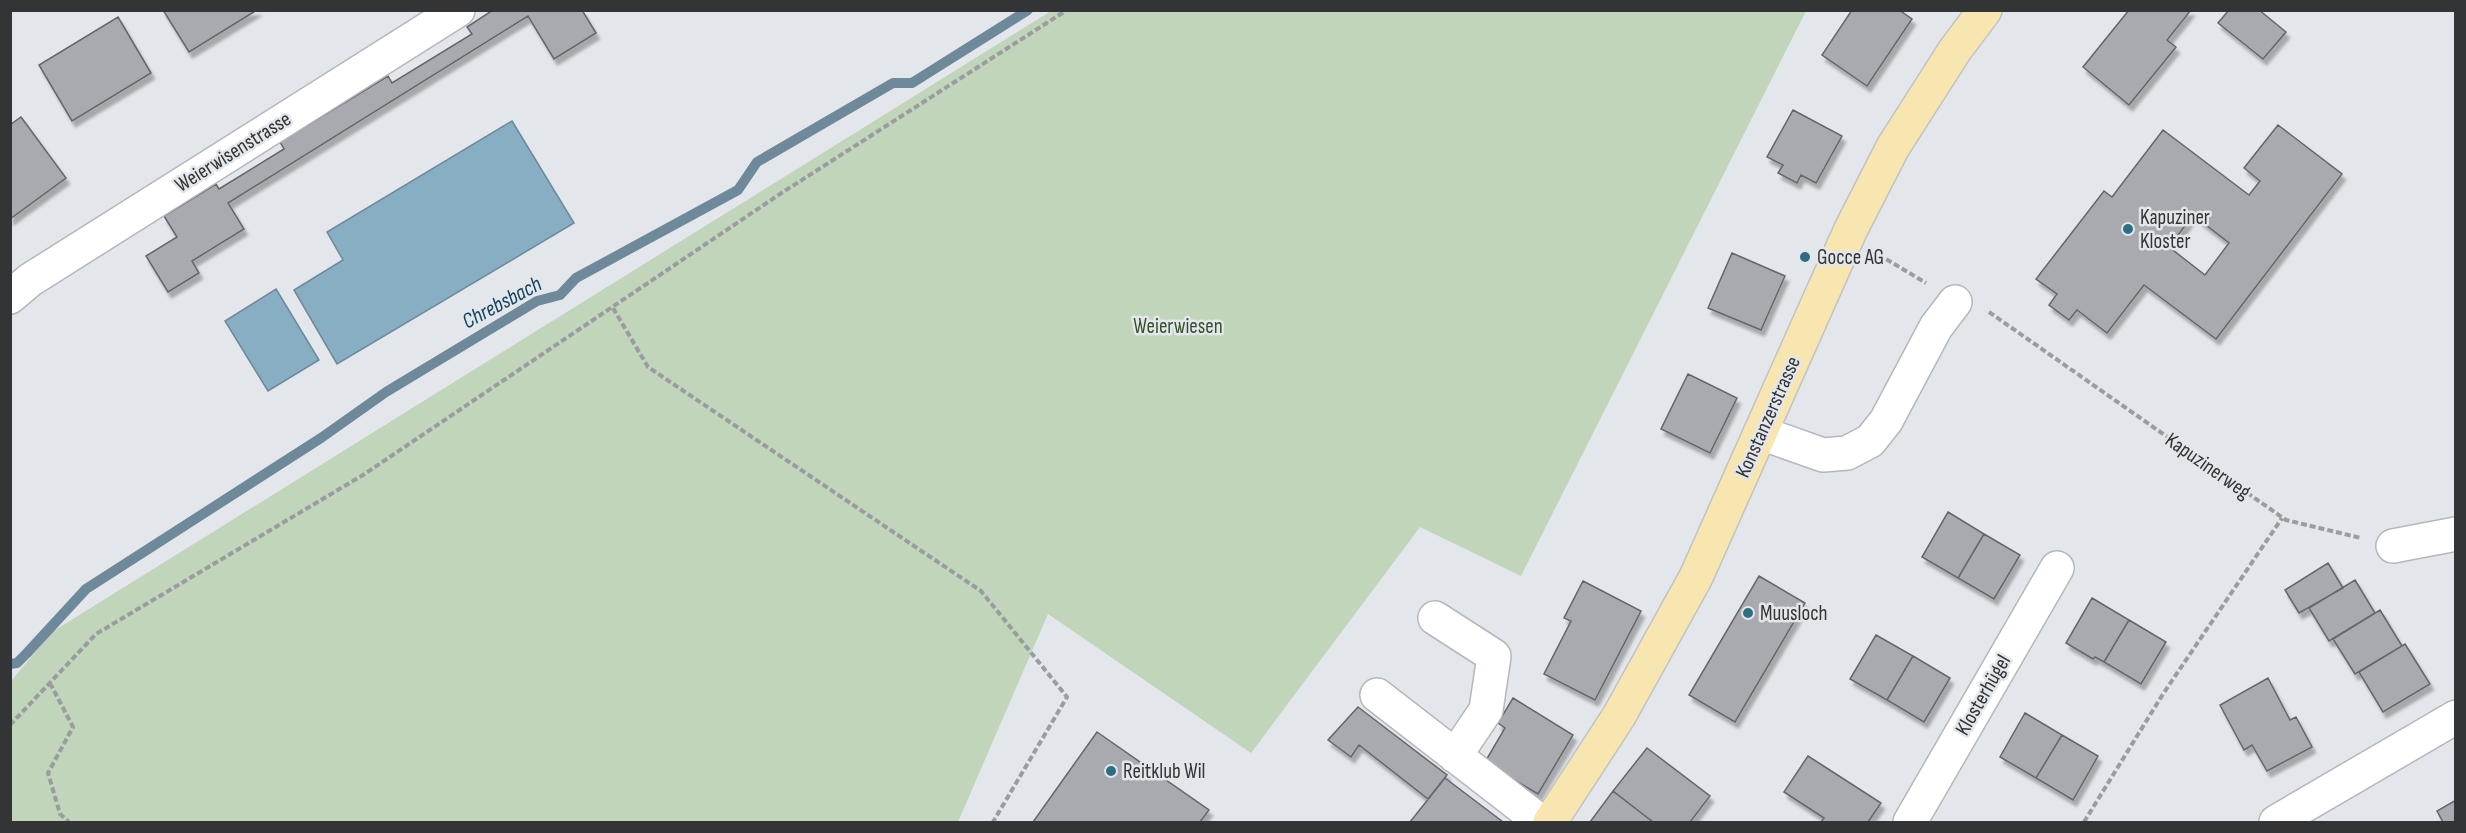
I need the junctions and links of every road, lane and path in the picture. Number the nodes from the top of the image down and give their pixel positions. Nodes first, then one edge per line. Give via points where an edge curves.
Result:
1 (458, 10) edge
2 (1067, 10) edge
3 (1985, 10) edge
4 (1878, 260) dead end
5 (1924, 282) dead end
6 (10, 297) edge
7 (1955, 302) dead end
8 (613, 308) junction
9 (1988, 312) dead end
10 (1761, 433) junction
11 (2282, 518) junction
12 (2456, 534) edge
13 (2393, 546) joint
14 (2056, 568) dead end
15 (1435, 618) dead end
16 (50, 683) junction
17 (1377, 695) dead end
18 (2456, 717) edge
19 (10, 725) edge
20 (1455, 756) junction
21 (69, 822) edge
22 (993, 822) edge
23 (1541, 822) edge
24 (1550, 822) edge
25 (1910, 822) edge
26 (2084, 822) edge
27 (2276, 822) edge

1 - 6 street, Weierwisenstrasse via 30,280
2 - 8 path via 780,194
3 - 10 main road, Konstanzerstrasse via 1893,147 1851,229
4 - 5 path via 1881,256
7 - 10 street via 1936,327 1886,421 1870,441 1847,453 1823,455
8 - 16 path via 363,475 96,634
8 - 22 path via 648,367 981,591 1067,697
9 - 11 path, Kapuzinerweg
10 - 24 main road, Konstanzerstrasse via 1671,627 1597,753
11 - 13 path, Kapuzinerweg
11 - 26 path via 2163,694
12 - 13 street
14 - 25 street, Klosterhügel
15 - 20 street via 1494,656 1486,710
16 - 19 path
16 - 21 path via 73,728 48,773 60,814
17 - 20 street
18 - 27 street
20 - 23 street

